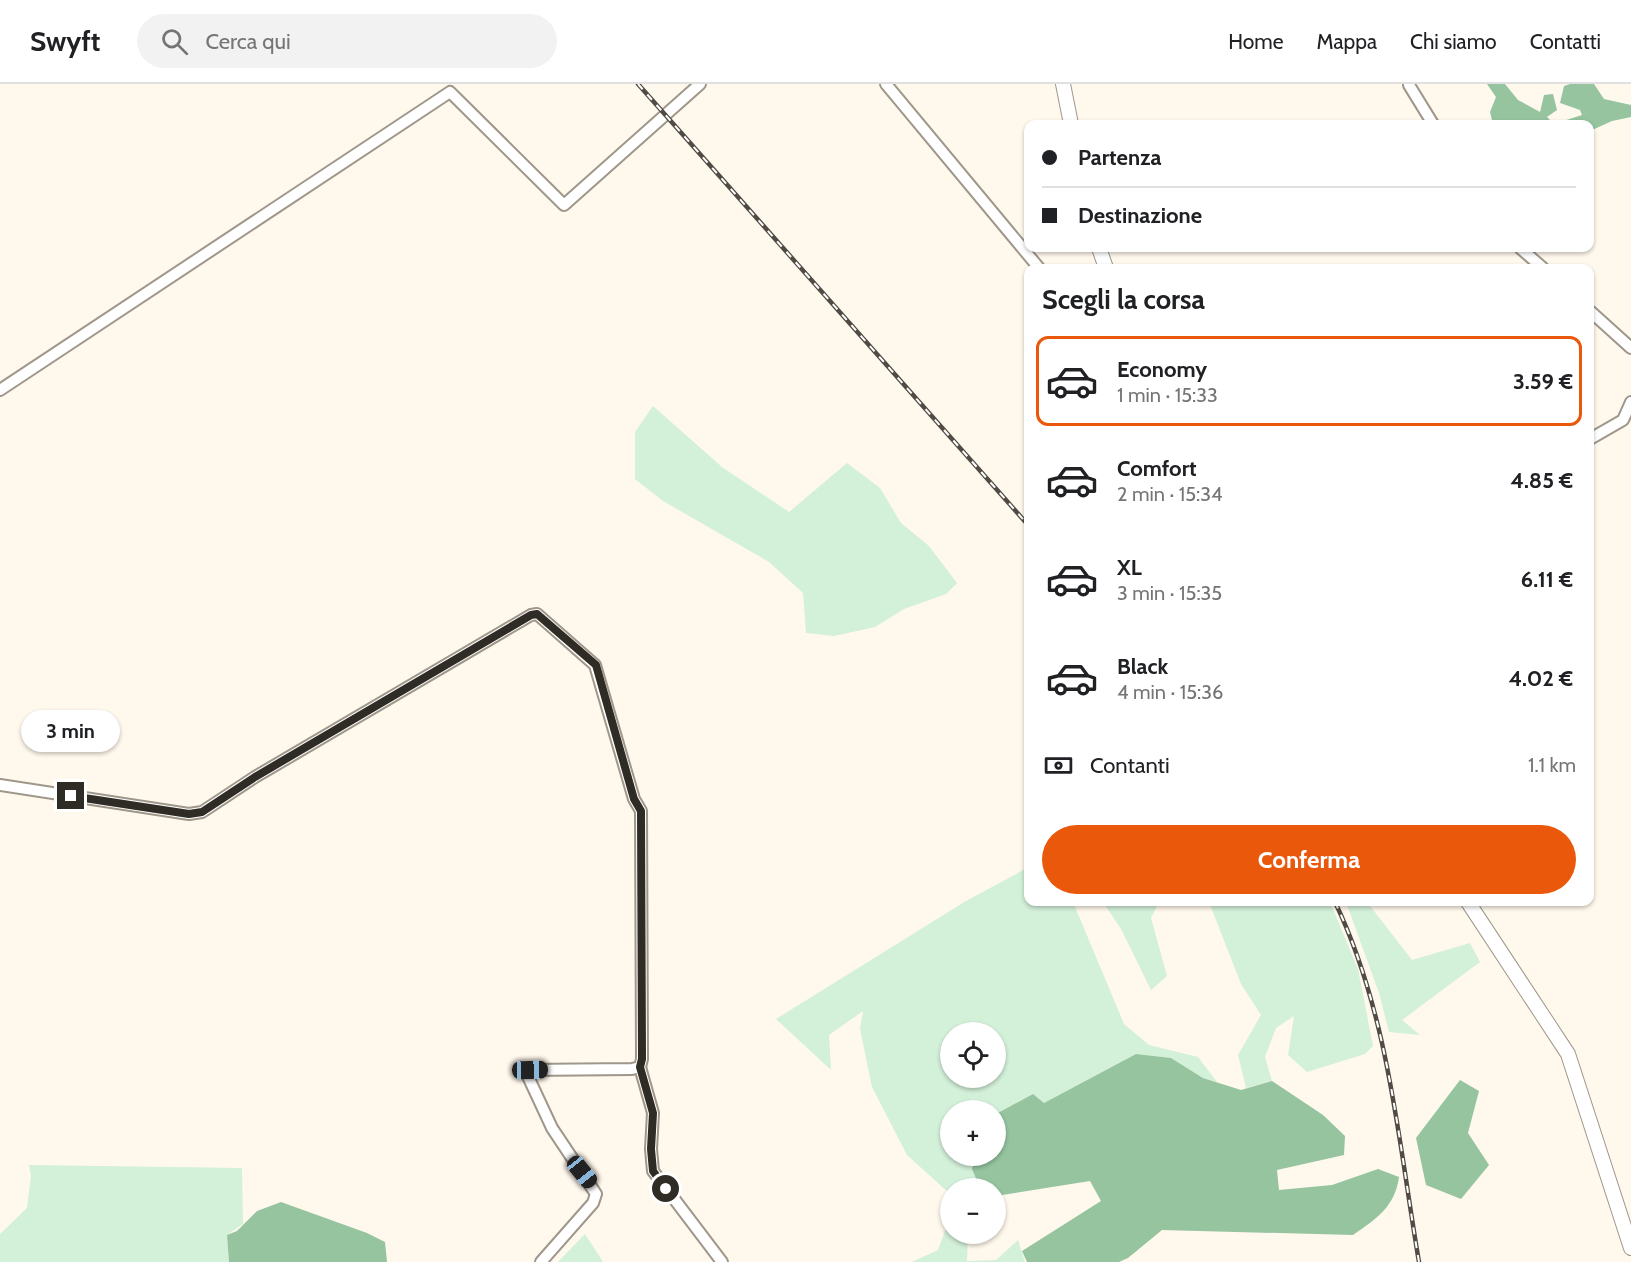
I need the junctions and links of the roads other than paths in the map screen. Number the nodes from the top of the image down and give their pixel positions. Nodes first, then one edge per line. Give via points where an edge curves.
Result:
1 (700, 84) edge
2 (886, 84) edge
3 (1063, 84) edge
4 (1408, 85) edge
5 (1070, 120) edge
6 (1430, 120) edge
7 (1024, 250) edge
8 (1026, 252) edge
9 (1525, 252) edge
10 (1036, 264) edge
11 (1538, 264) edge
12 (1594, 315) edge
13 (1631, 348) edge
14 (0, 390) edge
15 (1631, 402) edge
16 (1594, 437) edge
17 (0, 785) edge
18 (1471, 906) edge
19 (640, 1067) junction
20 (1631, 1248) edge
21 (541, 1262) edge
22 (722, 1262) edge

1 - 14 street via 564,205 450,92
2 - 7 street
3 - 5 main road
4 - 6 street
8 - 10 street
9 - 11 street
12 - 13 street
15 - 16 street via 1623,420
17 - 19 street via 189,814 202,812 255,777 537,614 596,665 634,799 641,811
18 - 20 main road via 1568,1054
19 - 21 street via 525,1070 552,1128 597,1194
19 - 22 street via 653,1113 653,1171

